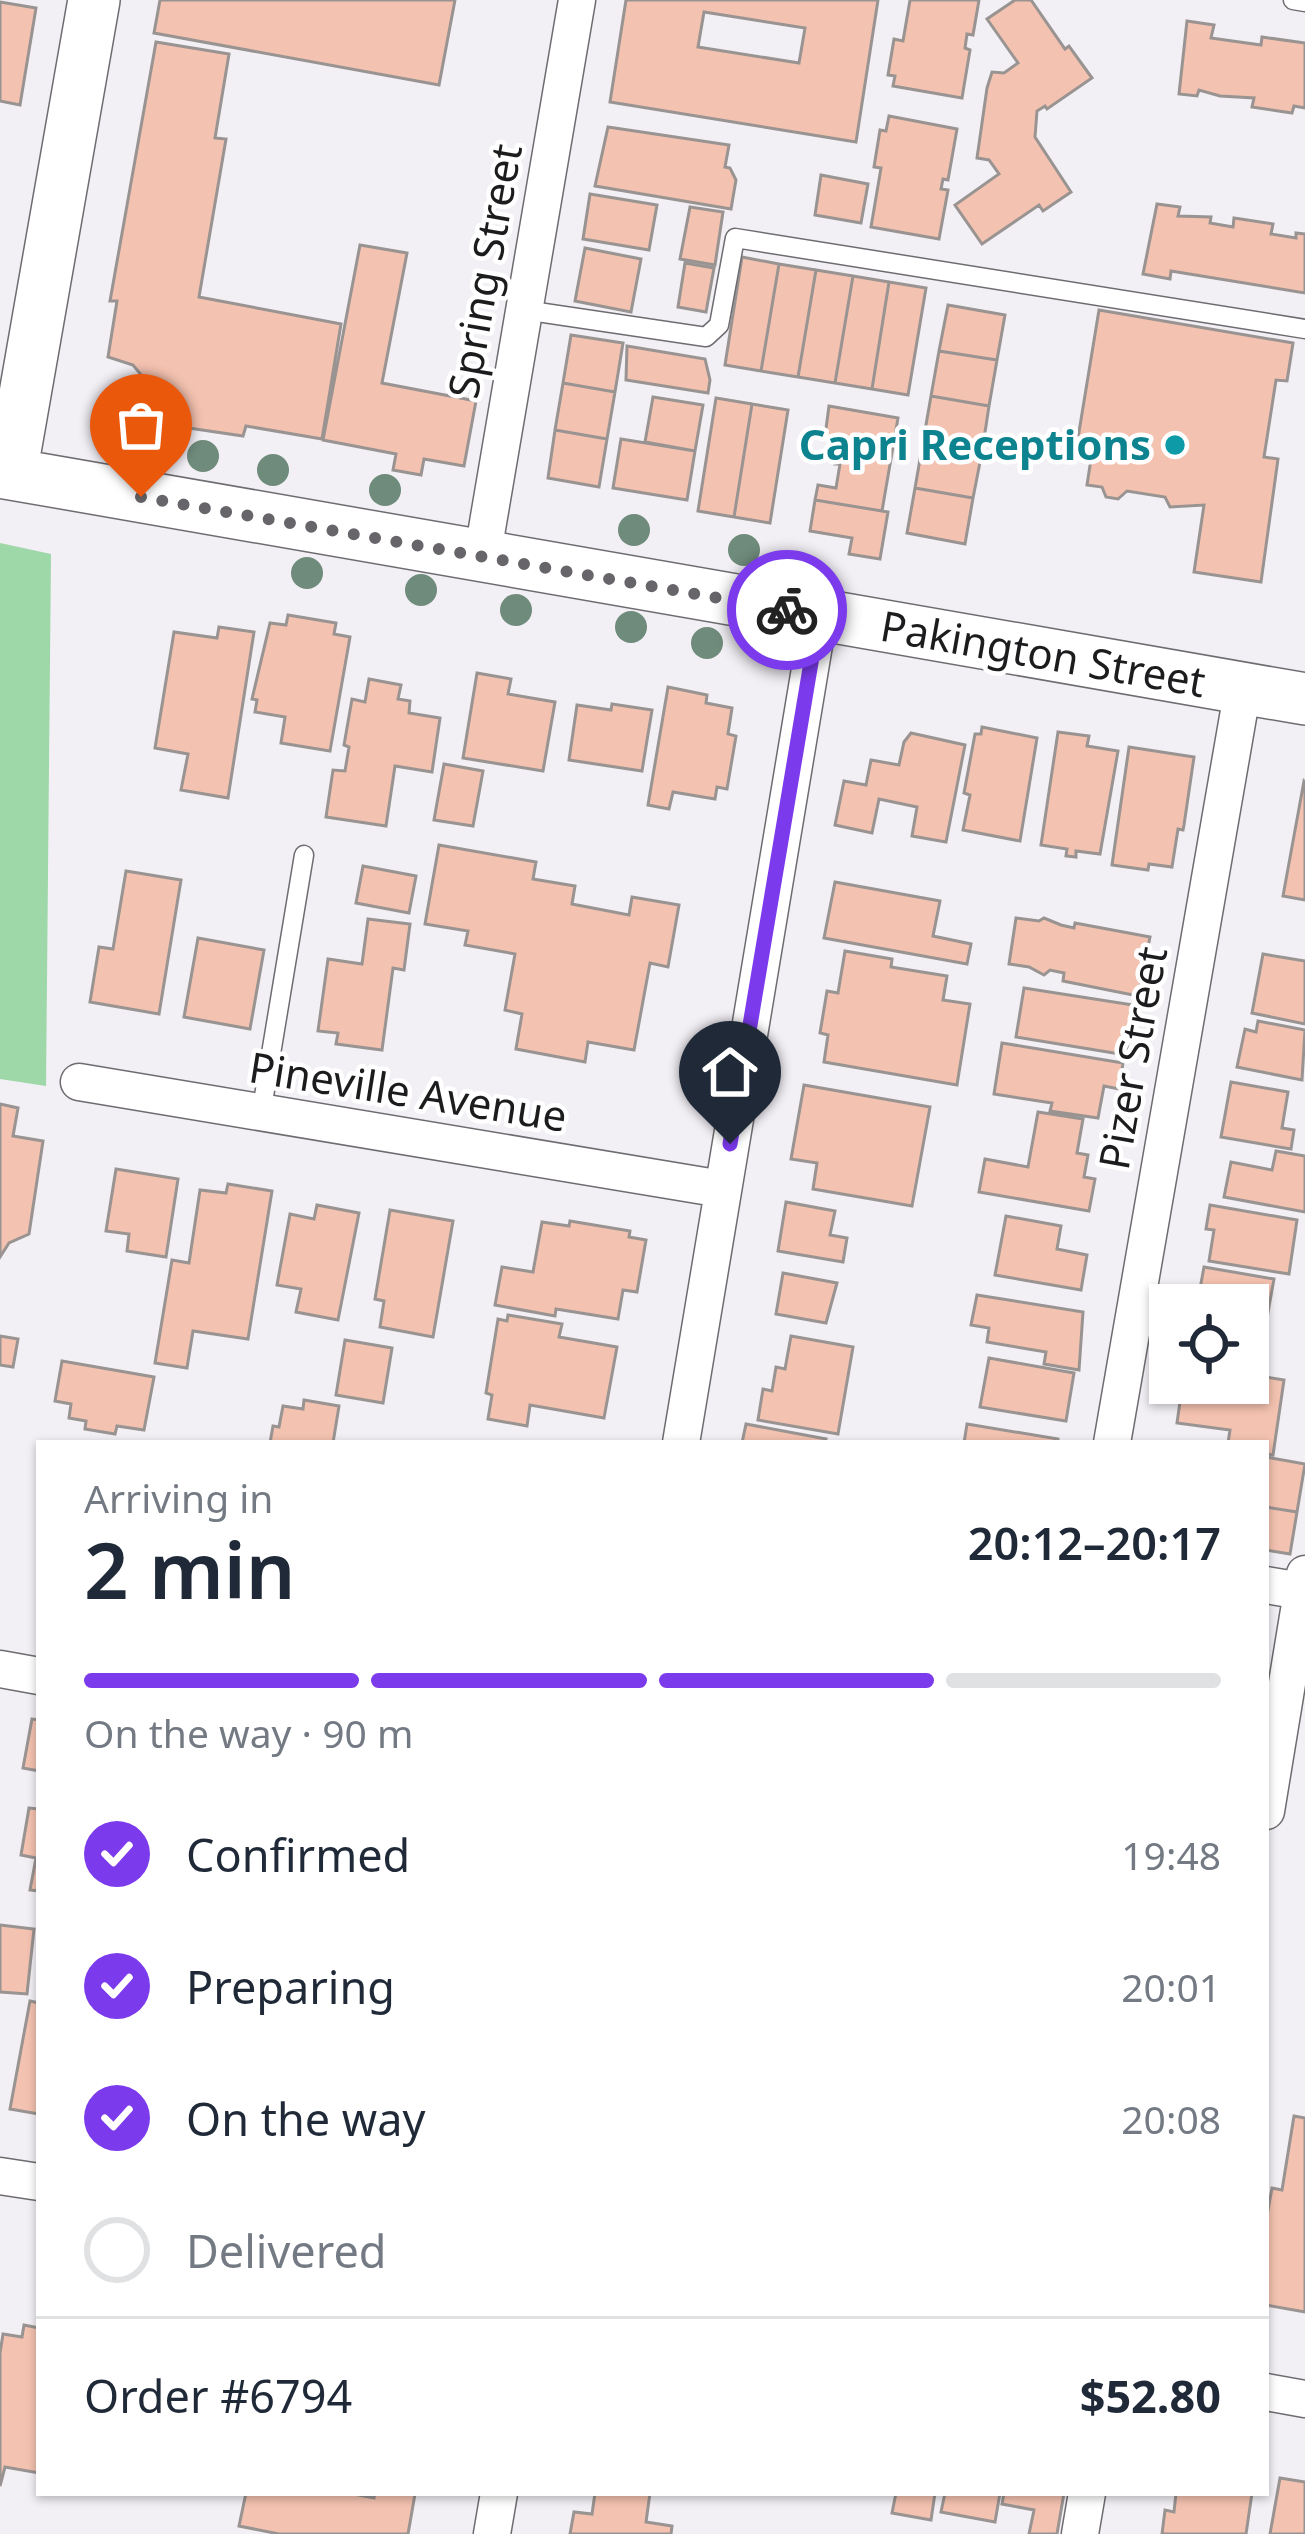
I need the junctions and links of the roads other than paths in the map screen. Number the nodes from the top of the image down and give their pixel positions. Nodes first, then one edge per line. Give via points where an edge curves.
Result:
1 (94, 0) edge
2 (577, 0) edge
3 (1293, 0) edge
4 (1305, 2) edge
5 (524, 310) junction
6 (1305, 329) edge
7 (6, 473) edge
8 (482, 558) junction
9 (819, 615) junction
10 (1244, 688) junction
11 (1305, 699) edge
12 (304, 855) dead end
13 (80, 1082) dead end
14 (261, 1114) junction
15 (722, 1189) junction
16 (681, 1440) edge
17 (1113, 1440) edge
18 (1291, 1583) edge
19 (0, 1669) edge
20 (36, 1675) edge
21 (1269, 1784) edge
22 (0, 2176) edge
23 (36, 2182) edge
24 (1269, 2392) edge
25 (1305, 2398) edge
26 (498, 2496) edge
27 (1086, 2496) edge
28 (492, 2534) edge
29 (1080, 2534) edge

1 - 7 street
2 - 5 street, Spring Street
3 - 4 lane
5 - 6 lane via 706,337 718,325 735,238
5 - 8 street, Spring Street
7 - 8 street, Pakington Street
8 - 9 street, Pakington Street
9 - 10 street, Pakington Street
9 - 15 street
10 - 11 street, Pakington Street
10 - 17 street, Pizer Street
12 - 14 lane
13 - 14 street, Pineville Avenue
14 - 15 street, Pineville Avenue
15 - 16 street
18 - 21 street
19 - 20 street
22 - 23 street
24 - 25 street
26 - 28 street
27 - 29 street

